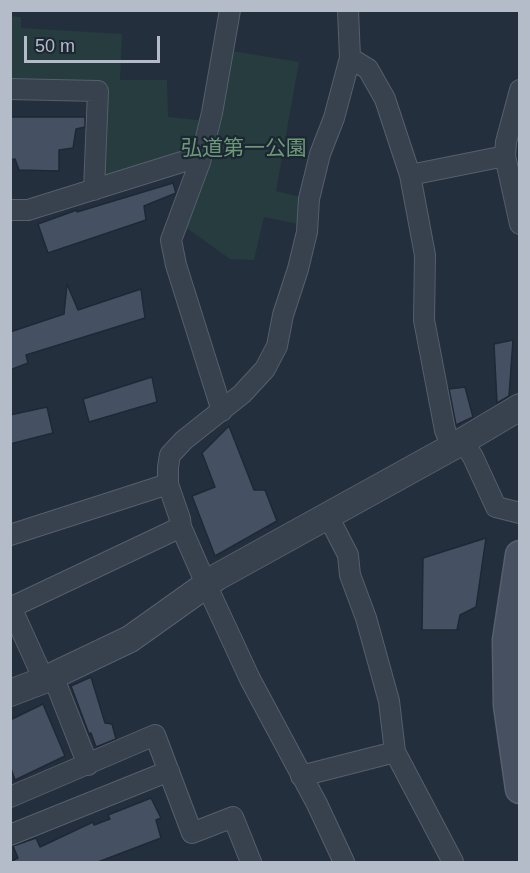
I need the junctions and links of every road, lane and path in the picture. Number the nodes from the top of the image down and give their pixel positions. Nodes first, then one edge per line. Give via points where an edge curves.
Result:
1 (230, 10) edge
2 (348, 10) edge
3 (350, 58) junction
4 (10, 89) edge
5 (519, 90) edge
6 (505, 156) junction
7 (200, 162) junction
8 (410, 175) junction
9 (94, 190) junction
10 (10, 210) edge
11 (519, 224) edge
12 (519, 407) edge
13 (222, 411) junction
14 (457, 444) junction
15 (168, 484) junction
16 (519, 513) edge
17 (328, 516) junction
18 (181, 526) junction
19 (10, 536) edge
20 (519, 555) edge
21 (206, 584) junction
22 (11, 606) edge
23 (49, 678) junction
24 (514, 679) edge
25 (10, 693) edge
26 (395, 752) junction
27 (88, 765) junction
28 (169, 771) junction
29 (301, 776) junction
30 (519, 789) edge
31 (10, 797) edge
32 (10, 835) edge
33 (251, 862) edge
34 (344, 862) edge
35 (453, 862) edge

1 - 7 street
2 - 3 street
3 - 8 street via 368,69 385,99
3 - 13 street via 320,154 309,199 307,232 277,346 265,369
4 - 9 street via 98,91
5 - 6 street
6 - 8 street
6 - 11 street
7 - 9 street via 185,161
7 - 13 street via 171,240
8 - 14 street via 425,255 424,320 445,430
9 - 10 street via 28,210
12 - 14 street
13 - 15 street via 170,455
14 - 16 street via 472,457 496,507
14 - 17 street
15 - 18 street
15 - 19 street
17 - 21 street
17 - 26 street via 348,555 350,575 366,618 389,701
18 - 21 street
18 - 22 street
20 - 24 main road via 507,640
21 - 23 street via 130,639
21 - 29 street via 250,680
22 - 23 street
23 - 25 street
23 - 27 street
24 - 30 main road via 511,732
26 - 29 street
26 - 35 street
27 - 28 street via 155,735
27 - 31 street
28 - 32 street
28 - 33 street via 192,833 233,817
29 - 34 street

